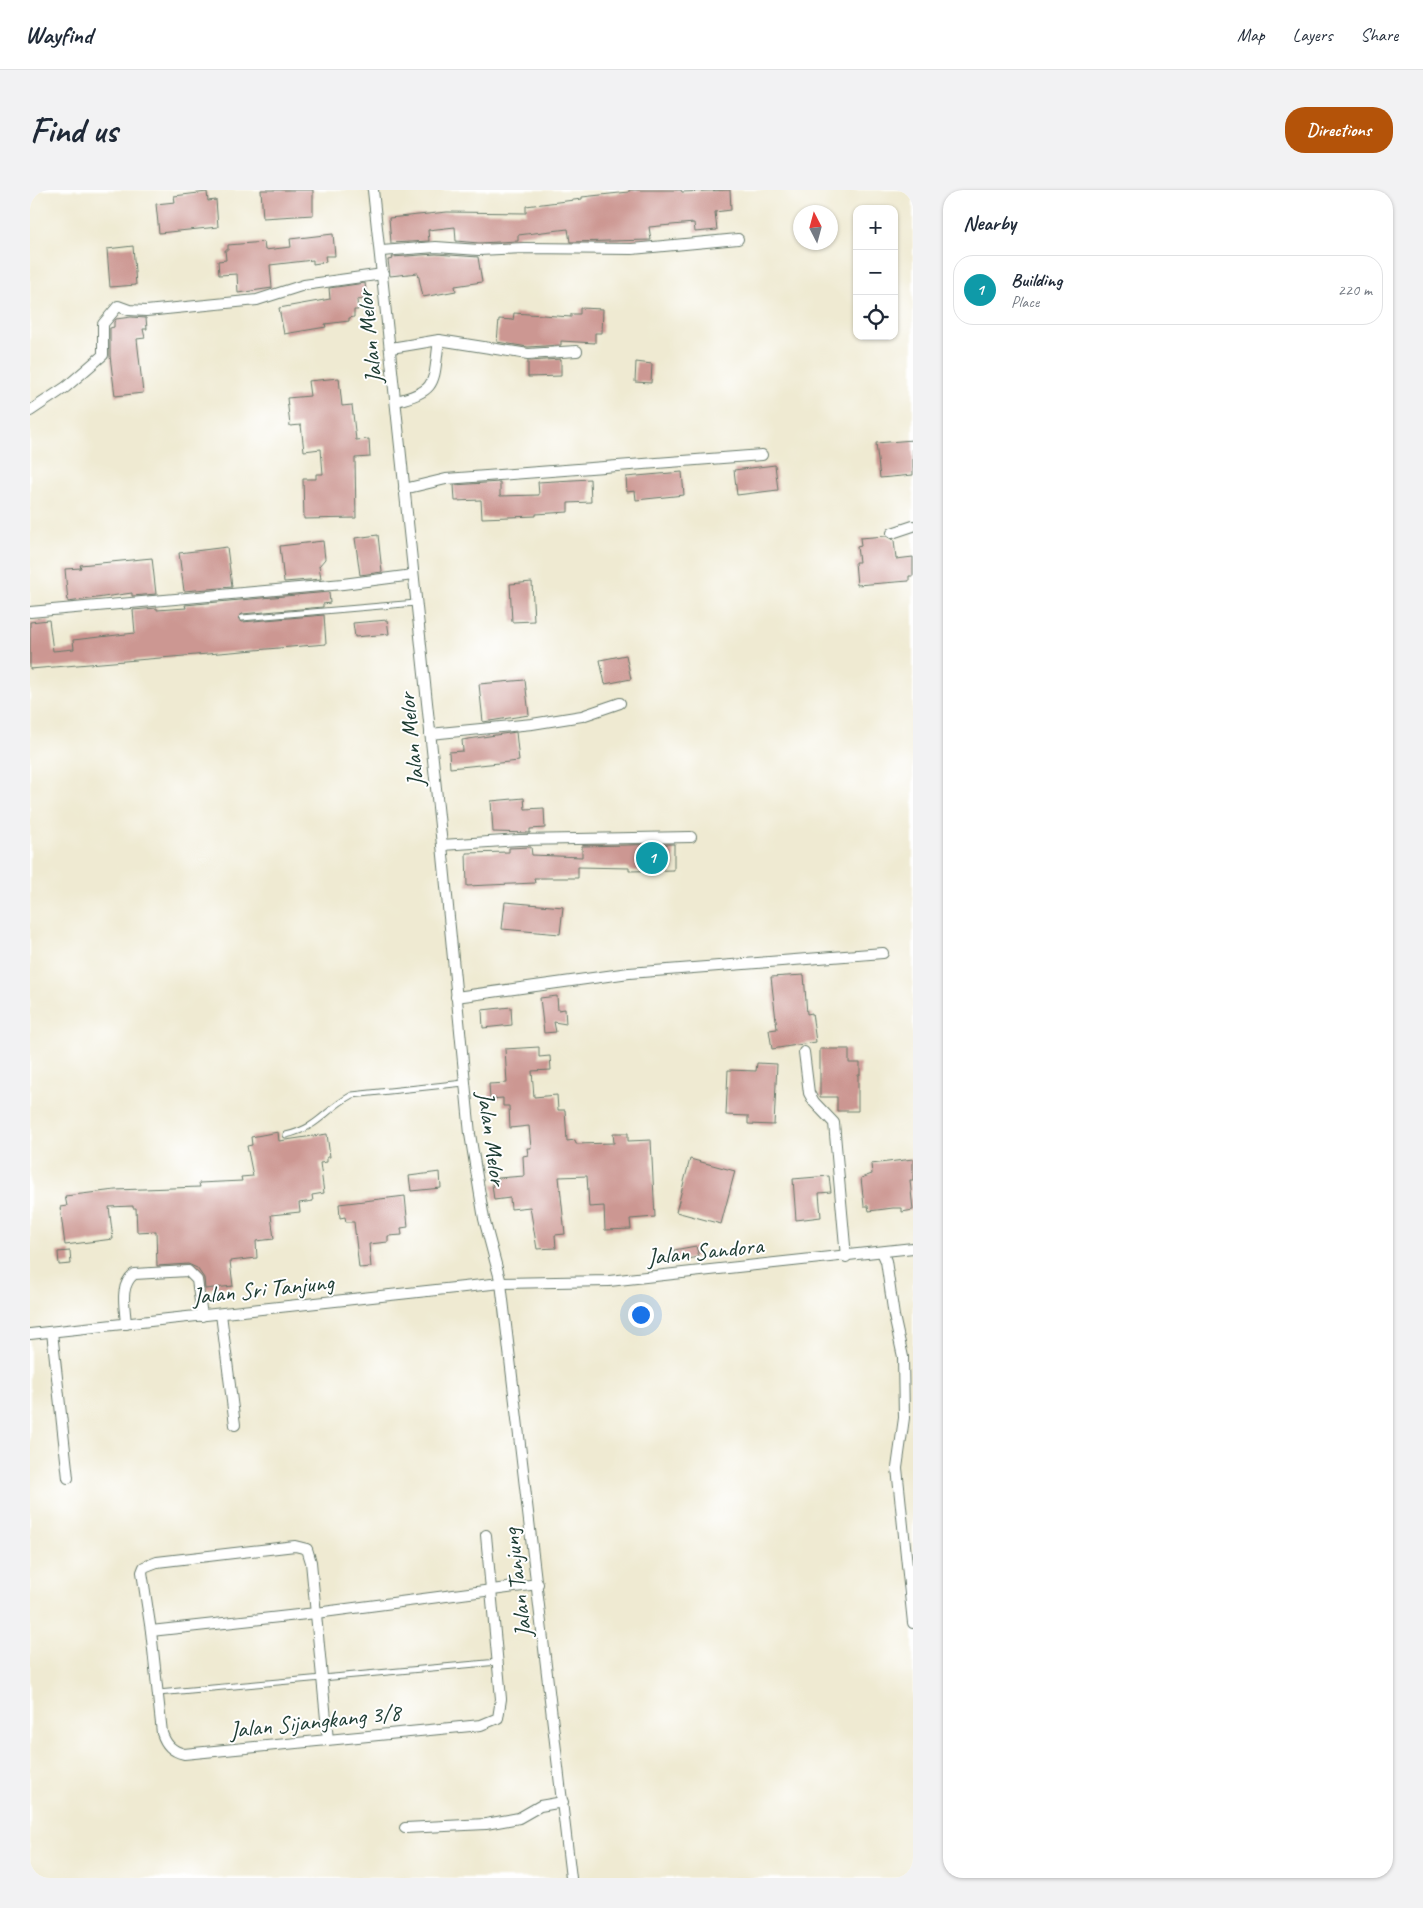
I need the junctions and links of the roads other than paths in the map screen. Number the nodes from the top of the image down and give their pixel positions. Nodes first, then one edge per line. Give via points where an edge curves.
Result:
1 (373, 190) edge
2 (738, 239) dead end
3 (381, 251) junction
4 (382, 274) junction
5 (439, 340) junction
6 (391, 348) junction
7 (577, 351) dead end
8 (396, 401) junction
9 (30, 411) edge
10 (762, 455) dead end
11 (404, 489) junction
12 (913, 526) edge
13 (892, 533) dead end
14 (413, 575) junction
15 (416, 603) junction
16 (30, 612) edge
17 (242, 618) dead end
18 (620, 702) dead end
19 (430, 734) junction
20 (691, 837) dead end
21 (442, 845) junction
22 (884, 953) dead end
23 (456, 997) junction
24 (804, 1052) dead end
25 (464, 1083) junction
26 (286, 1135) dead end
27 (913, 1248) edge
28 (846, 1257) junction
29 (884, 1257) junction
30 (501, 1284) junction
31 (221, 1314) junction
32 (202, 1316) junction
33 (126, 1324) junction
34 (52, 1332) junction
35 (30, 1334) edge
36 (235, 1425) dead end
37 (68, 1478) dead end
38 (486, 1535) dead end
39 (534, 1585) junction
40 (491, 1591) junction
41 (316, 1613) junction
42 (913, 1623) edge
43 (151, 1631) junction
44 (498, 1662) junction
45 (322, 1679) junction
46 (157, 1694) junction
47 (328, 1740) junction
48 (563, 1802) junction
49 (405, 1828) dead end
50 (571, 1878) edge

1 - 3 street, Jalan Melor
2 - 3 street via 632,249 479,250 436,247
3 - 4 street, Jalan Melor
4 - 6 street, Jalan Melor
4 - 9 street via 304,285 258,300 146,311 118,306 103,324 103,354 66,387
5 - 6 street
5 - 7 street via 528,354
5 - 8 street via 433,380 428,390
6 - 8 street, Jalan Melor
8 - 11 street, Jalan Melor
10 - 11 street via 446,480
11 - 14 street, Jalan Melor
12 - 13 street
14 - 15 street, Jalan Melor
14 - 16 street
15 - 17 lane
15 - 19 street, Jalan Melor
18 - 19 street via 582,716
19 - 21 street, Jalan Melor
20 - 21 street via 519,840
21 - 23 street, Jalan Melor
22 - 23 street via 629,973
23 - 25 street, Jalan Melor
24 - 28 street via 809,1093 831,1118 836,1133
25 - 26 lane via 352,1095 316,1124
25 - 30 street, Jalan Melor via 477,1180
27 - 29 street, Jalan Sandora
28 - 29 street, Jalan Sandora
28 - 30 street, Jalan Sandora via 609,1281
29 - 42 street via 903,1357 904,1418 897,1468
30 - 31 street, Jalan Sri Tanjung
30 - 39 street, Jalan Tanjung
31 - 32 street, Jalan Sri Tanjung
31 - 36 street
32 - 33 street, Jalan Sri Tanjung
32 - 33 street via 197,1280 188,1271 134,1274 128,1278 124,1290
33 - 34 street, Jalan Sri Tanjung
34 - 35 street, Jalan Sri Tanjung
34 - 37 street
38 - 40 street
39 - 40 street
39 - 48 street, Jalan Tanjung
40 - 41 street
40 - 44 street
41 - 43 street
41 - 43 street via 309,1553 294,1546 149,1563 142,1572
41 - 45 street
43 - 46 street
44 - 45 lane
44 - 47 street, Jalan Sijangkang 3/8 via 500,1710 498,1718 492,1722
45 - 46 lane
45 - 47 street
46 - 47 street, Jalan Sijangkang 3/8 via 166,1744 184,1754
48 - 49 street via 540,1806 519,1818 486,1824
48 - 50 street, Jalan Tanjung

